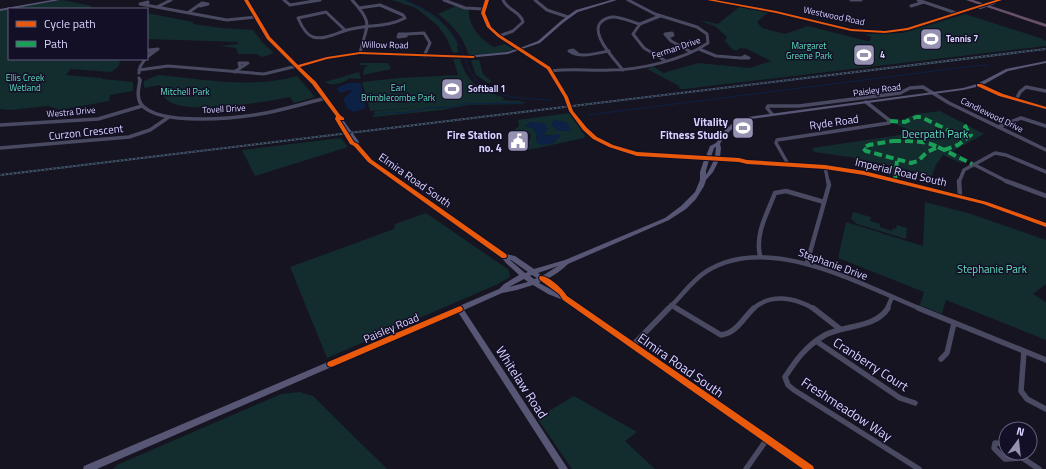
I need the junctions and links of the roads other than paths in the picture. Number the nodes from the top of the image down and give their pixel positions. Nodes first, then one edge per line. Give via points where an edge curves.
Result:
1 (58, 0) edge
2 (172, 0) edge
3 (246, 0) edge
4 (284, 0) edge
5 (320, 0) edge
6 (352, 0) edge
7 (444, 0) edge
8 (454, 0) edge
9 (487, 0) edge
10 (504, 0) edge
11 (535, 0) edge
12 (615, 0) edge
13 (628, 0) edge
14 (709, 0) edge
15 (851, 0) edge
16 (861, 0) edge
17 (918, 0) edge
18 (968, 0) edge
19 (977, 0) edge
20 (1000, 0) edge
21 (449, 2) junction
22 (924, 2) junction
23 (147, 5) dead end
24 (200, 6) dead end
25 (911, 6) dead end
26 (157, 7) junction
27 (12, 8) edge
28 (360, 8) junction
29 (483, 9) junction
30 (189, 12) junction
31 (956, 13) junction
32 (660, 16) junction
33 (256, 17) junction
34 (568, 17) junction
35 (1046, 23) edge
36 (639, 24) junction
37 (368, 26) junction
38 (1046, 26) edge
39 (345, 30) junction
40 (407, 34) dead end
41 (498, 36) junction
42 (668, 36) dead end
43 (521, 50) junction
44 (699, 50) junction
45 (609, 51) junction
46 (691, 52) junction
47 (151, 53) dead end
48 (360, 53) junction
49 (578, 54) dead end
50 (148, 56) edge
51 (424, 56) junction
52 (740, 59) dead end
53 (144, 60) edge
54 (664, 60) junction
55 (1046, 62) edge
56 (297, 66) junction
57 (240, 67) dead end
58 (139, 70) junction
59 (622, 70) junction
60 (551, 71) junction
61 (234, 72) junction
62 (978, 84) junction
63 (1046, 91) edge
64 (932, 93) junction
65 (326, 98) junction
66 (1016, 100) junction
67 (866, 102) junction
68 (142, 106) junction
69 (1046, 108) edge
70 (772, 114) junction
71 (169, 117) junction
72 (0, 125) edge
73 (1046, 126) edge
74 (998, 127) junction
75 (718, 144) junction
76 (0, 148) edge
77 (1046, 150) edge
78 (707, 160) junction
79 (716, 160) junction
80 (788, 164) junction
81 (973, 164) junction
82 (825, 167) junction
83 (1046, 172) edge
84 (704, 179) junction
85 (960, 196) junction
86 (1046, 196) edge
87 (824, 202) junction
88 (1046, 225) edge
89 (504, 256) junction
90 (760, 256) junction
91 (566, 262) junction
92 (806, 263) junction
93 (534, 273) junction
94 (527, 276) junction
95 (542, 278) junction
96 (534, 281) junction
97 (501, 291) junction
98 (892, 297) junction
99 (565, 298) junction
100 (672, 305) junction
101 (460, 309) junction
102 (954, 323) junction
103 (840, 329) junction
104 (816, 341) junction
105 (633, 345) junction
106 (1024, 351) junction
107 (941, 359) dead end
108 (1046, 360) edge
109 (916, 403) dead end
110 (1046, 409) edge
111 (767, 439) junction
112 (998, 442) edge
113 (998, 455) edge
114 (1026, 461) edge
115 (87, 469) edge
116 (564, 469) edge
117 (746, 469) edge
118 (810, 469) edge
119 (919, 469) edge
120 (1039, 469) edge

1 - 27 street
2 - 26 street
3 - 33 street, Elmira Road South
4 - 5 street via 292,5
6 - 28 street
7 - 21 street
8 - 21 street
9 - 29 street
10 - 41 street via 505,5 522,18 523,22 513,31
11 - 34 street via 547,10
12 - 34 street, Willow Road via 588,7
13 - 32 street, Ferman Drive
14 - 31 street, Westwood Road via 870,32 906,30
15 - 16 street
17 - 22 street
18 - 38 highway
19 - 35 highway
20 - 31 street, Westwood Road, bridge
21 - 29 street via 465,8
22 - 25 street
22 - 31 street
23 - 26 street
24 - 30 street
26 - 30 street
28 - 37 street via 367,18
28 - 37 street via 380,5 405,17 402,20
29 - 41 street via 486,23
30 - 33 street via 227,20
32 - 36 street
32 - 44 street, Ferman Drive via 705,32 709,40 707,45
33 - 56 street, Elmira Road South via 268,38
34 - 43 street, Willow Road via 545,39
36 - 45 street via 615,17 602,24 598,38
36 - 54 street via 633,32 635,39 644,48
37 - 39 street
37 - 48 street
39 - 39 street via 312,37 298,18 326,12
40 - 51 street via 424,33 430,43
41 - 43 street
42 - 46 street
43 - 51 street, Willow Road via 488,56
43 - 60 street
44 - 46 street, Ferman Drive
44 - 52 street via 716,56
45 - 49 street
45 - 59 street
46 - 54 street, Ferman Drive
47 - 50 street
48 - 51 street, Willow Road
48 - 56 street, Willow Road
53 - 58 street
54 - 59 street, Ferman Drive
55 - 62 street, Paisley Road via 1007,70
56 - 61 street, Willow Road via 264,74
56 - 65 street, Elmira Road South
57 - 61 street
58 - 61 street, Willow Road via 168,66
58 - 68 street via 137,87
59 - 60 street, Ferman Drive
60 - 78 street, Imperial Road South via 571,110 599,143 635,157
62 - 64 street, Paisley Road via 963,89
62 - 66 street
63 - 66 street via 1026,88 1020,92
64 - 67 street, Paisley Road
64 - 70 street, Candlewood Drive via 915,87 900,93 798,106 768,106
64 - 74 street, Candlewood Drive
65 - 71 street, Tovell Drive via 257,115 190,119
65 - 89 street, Elmira Road South via 347,136 370,161
66 - 69 street
67 - 70 street, Paisley Road
67 - 80 street, Ryde Road via 889,120 889,123 777,140 776,143
68 - 71 street, Tovell Drive via 154,114
68 - 72 street, Westra Drive via 116,115 86,120
70 - 75 street, Paisley Road via 750,118 734,125
71 - 76 street, Curzon Crescent via 150,130 129,137
73 - 74 street via 1021,118
74 - 77 street, Candlewood Drive
75 - 78 street, Paisley Road via 712,147
75 - 79 street, Paisley Road via 720,149
78 - 79 street, Imperial Road South
78 - 84 street, Paisley Road
79 - 80 street, Imperial Road South
79 - 84 street, Paisley Road via 709,176
80 - 82 street, Imperial Road South
81 - 83 street via 999,153
81 - 85 street via 961,175
81 - 86 street via 1017,186
82 - 85 street, Imperial Road South via 873,174
82 - 87 street via 829,185
84 - 91 street, Paisley Road via 691,201 667,219
85 - 88 street, Imperial Road South
87 - 90 street via 786,191 776,193 758,237 757,247
87 - 92 street
89 - 93 street, Elmira Road South via 513,258
89 - 94 street, Elmira Road South
90 - 92 street, Stephanie Drive
90 - 100 street, Stephanie Drive via 727,261 711,269
91 - 93 street, Paisley Road
91 - 95 street, Paisley Road via 562,268
92 - 98 street, Stephanie Drive
93 - 94 street, Paisley Road
93 - 95 street, Elmira Road South
94 - 96 street, Elmira Road South
94 - 97 street, Paisley Road via 506,285
95 - 96 street, Paisley Road
95 - 99 street, Elmira Road South
96 - 97 street, Paisley Road
96 - 99 street, Elmira Road South via 556,297
97 - 101 street, Paisley Road
98 - 102 street, Stephanie Drive
98 - 103 street, Freshmeadow Way via 887,310 876,320
99 - 105 street, Elmira Road South
100 - 103 street via 720,335 732,332 754,307 777,299 791,300 812,307 822,312
100 - 105 street, Stephanie Drive
101 - 115 street, Paisley Road
101 - 116 street, Whitelaw Road
102 - 106 street, Stephanie Drive
102 - 107 street via 947,354
103 - 104 street, Freshmeadow Way
104 - 109 street, Cranberry Court via 900,398
104 - 119 street, Freshmeadow Way via 800,354 785,374 788,385
105 - 111 street, Elmira Road South
106 - 108 street, Stephanie Drive
106 - 110 street via 1021,392 1027,399
111 - 117 street
111 - 118 street, Elmira Road South
112 - 113 street via 995,443 994,448
114 - 120 street

